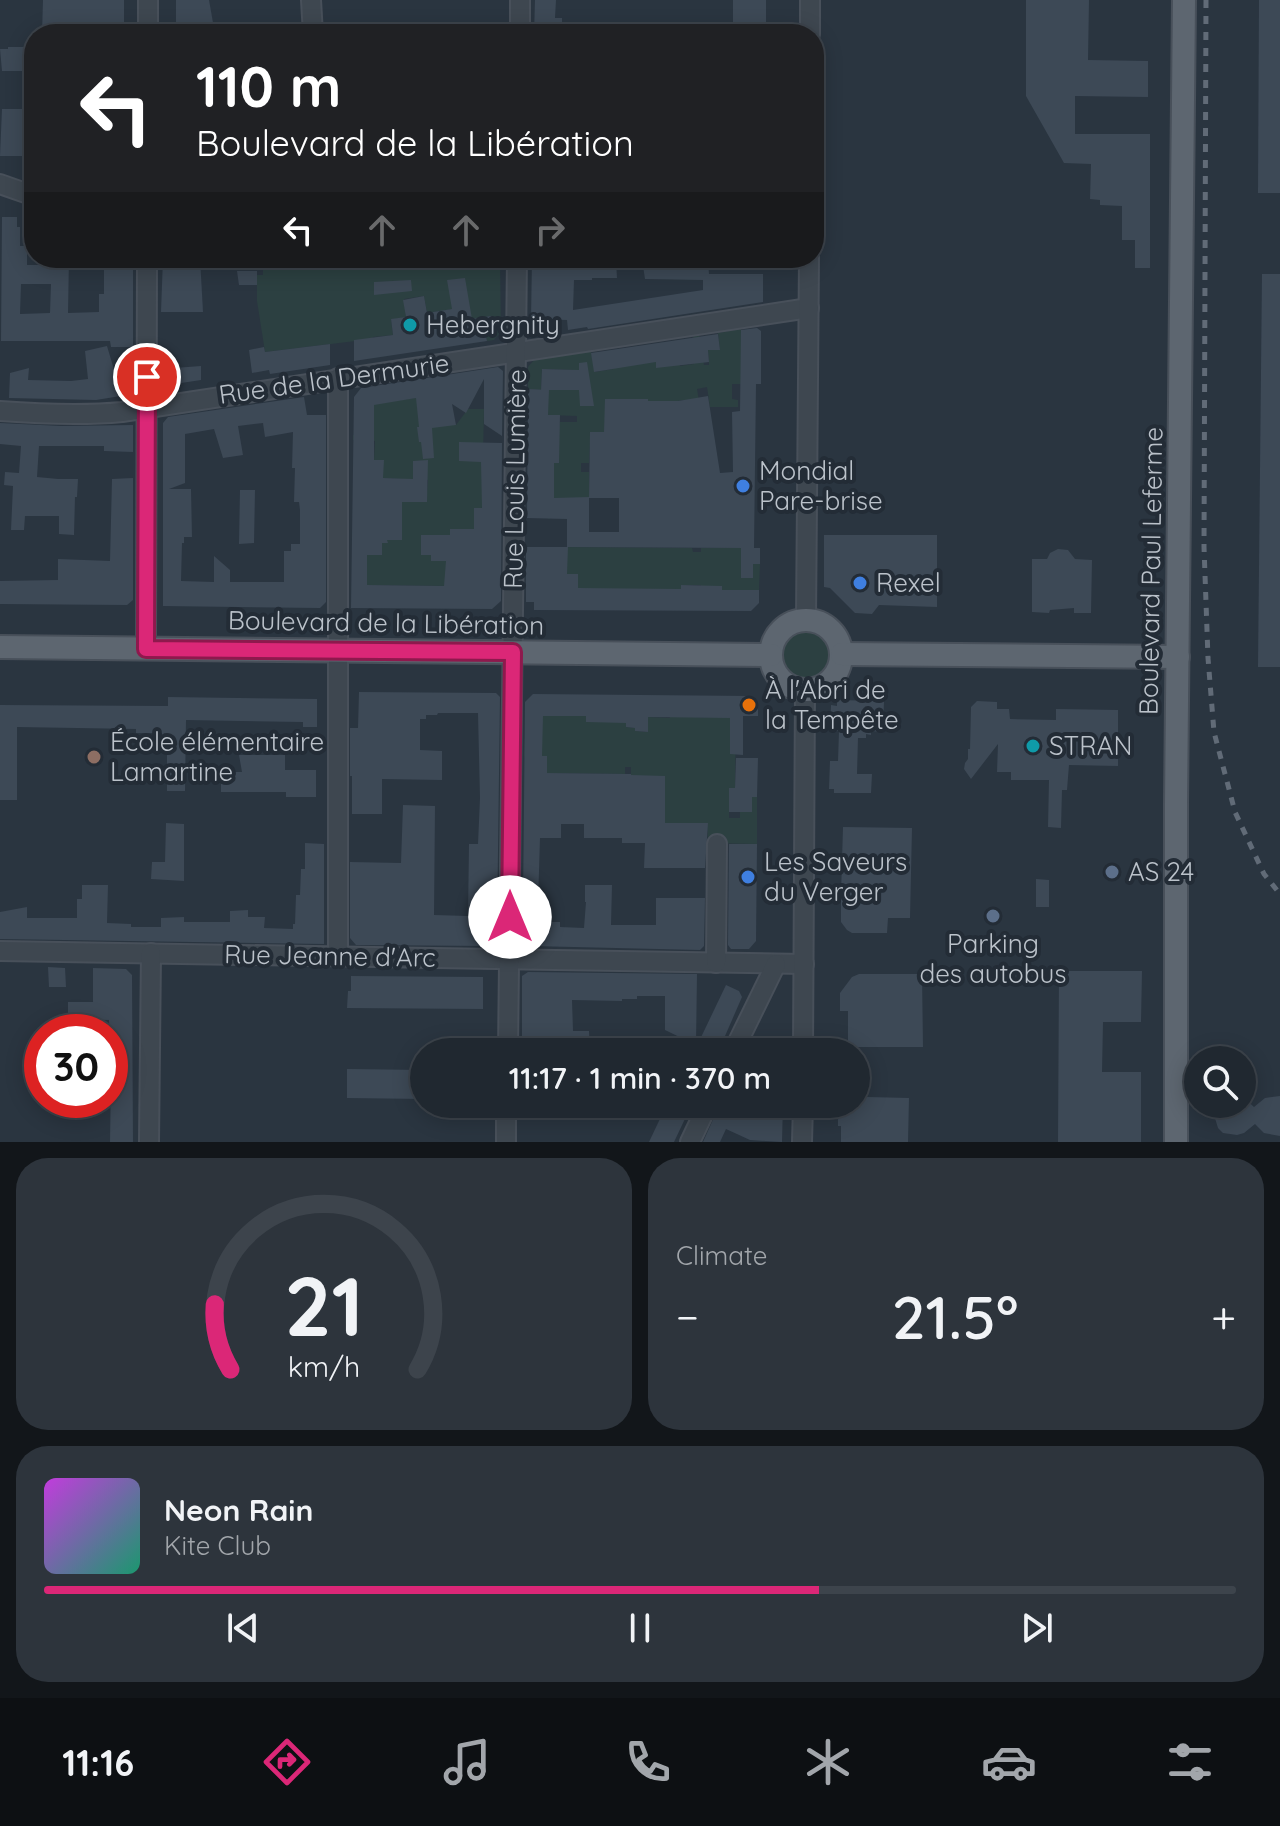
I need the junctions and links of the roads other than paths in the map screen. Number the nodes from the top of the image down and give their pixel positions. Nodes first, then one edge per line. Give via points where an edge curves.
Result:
1 (148, 0) edge
2 (311, 0) edge
3 (520, 0) edge
4 (810, 0) edge
5 (1184, 0) edge
6 (148, 24) edge
7 (312, 24) edge
8 (520, 24) edge
9 (810, 24) edge
10 (0, 184) edge
11 (24, 192) edge
12 (147, 268) edge
13 (517, 268) edge
14 (809, 268) edge
15 (809, 308) junction
16 (516, 352) junction
17 (338, 378) junction
18 (147, 407) junction
19 (0, 411) edge
20 (806, 620) junction
21 (0, 647) edge
22 (146, 649) junction
23 (338, 651) junction
24 (513, 652) junction
25 (842, 654) junction
26 (771, 655) junction
27 (1178, 657) junction
28 (805, 690) junction
29 (717, 844) dead end
30 (0, 951) edge
31 (151, 953) junction
32 (338, 957) junction
33 (510, 959) junction
34 (716, 963) junction
35 (776, 964) junction
36 (804, 964) junction
37 (508, 1038) edge
38 (740, 1038) edge
39 (803, 1038) edge
40 (506, 1118) edge
41 (701, 1118) edge
42 (803, 1118) edge
43 (149, 1142) edge
44 (506, 1142) edge
45 (690, 1142) edge
46 (802, 1142) edge
47 (1176, 1142) edge

1 - 6 street
2 - 7 street
3 - 8 street
4 - 9 street
5 - 27 main road, Boulevard Paul Leferme
10 - 11 street
12 - 18 street
13 - 16 street, Rue Louis Lumière
14 - 15 street
15 - 16 street, Rue de la Dermurie
15 - 20 street
16 - 17 street, Rue de la Dermurie
16 - 24 street, Rue Louis Lumière
17 - 18 street, Rue de la Dermurie
17 - 23 street
18 - 19 street, Rue de la Dermurie via 93,414
18 - 22 street
20 - 25 main road via 826,626
20 - 26 main road via 785,627
21 - 22 main road, Boulevard de la Libération
22 - 23 main road, Boulevard de la Libération
23 - 24 main road, Boulevard de la Libération
23 - 32 street
24 - 26 main road, Boulevard de la Libération
24 - 33 street, Rue Louis Lumière
25 - 27 main road
25 - 28 main road via 831,680
26 - 28 main road via 777,675
27 - 47 main road, Boulevard Paul Leferme
28 - 36 street
29 - 34 street
30 - 31 street, Rue Jeanne d'Arc
31 - 32 street, Rue Jeanne d'Arc
31 - 43 street
32 - 33 street, Rue Jeanne d'Arc
33 - 34 street, Rue Jeanne d'Arc
33 - 37 street, Rue Louis Lumière
34 - 35 street, Rue Jeanne d'Arc
35 - 36 street, Rue Jeanne d'Arc
35 - 38 street
36 - 39 street
40 - 44 street
41 - 45 street
42 - 46 street

